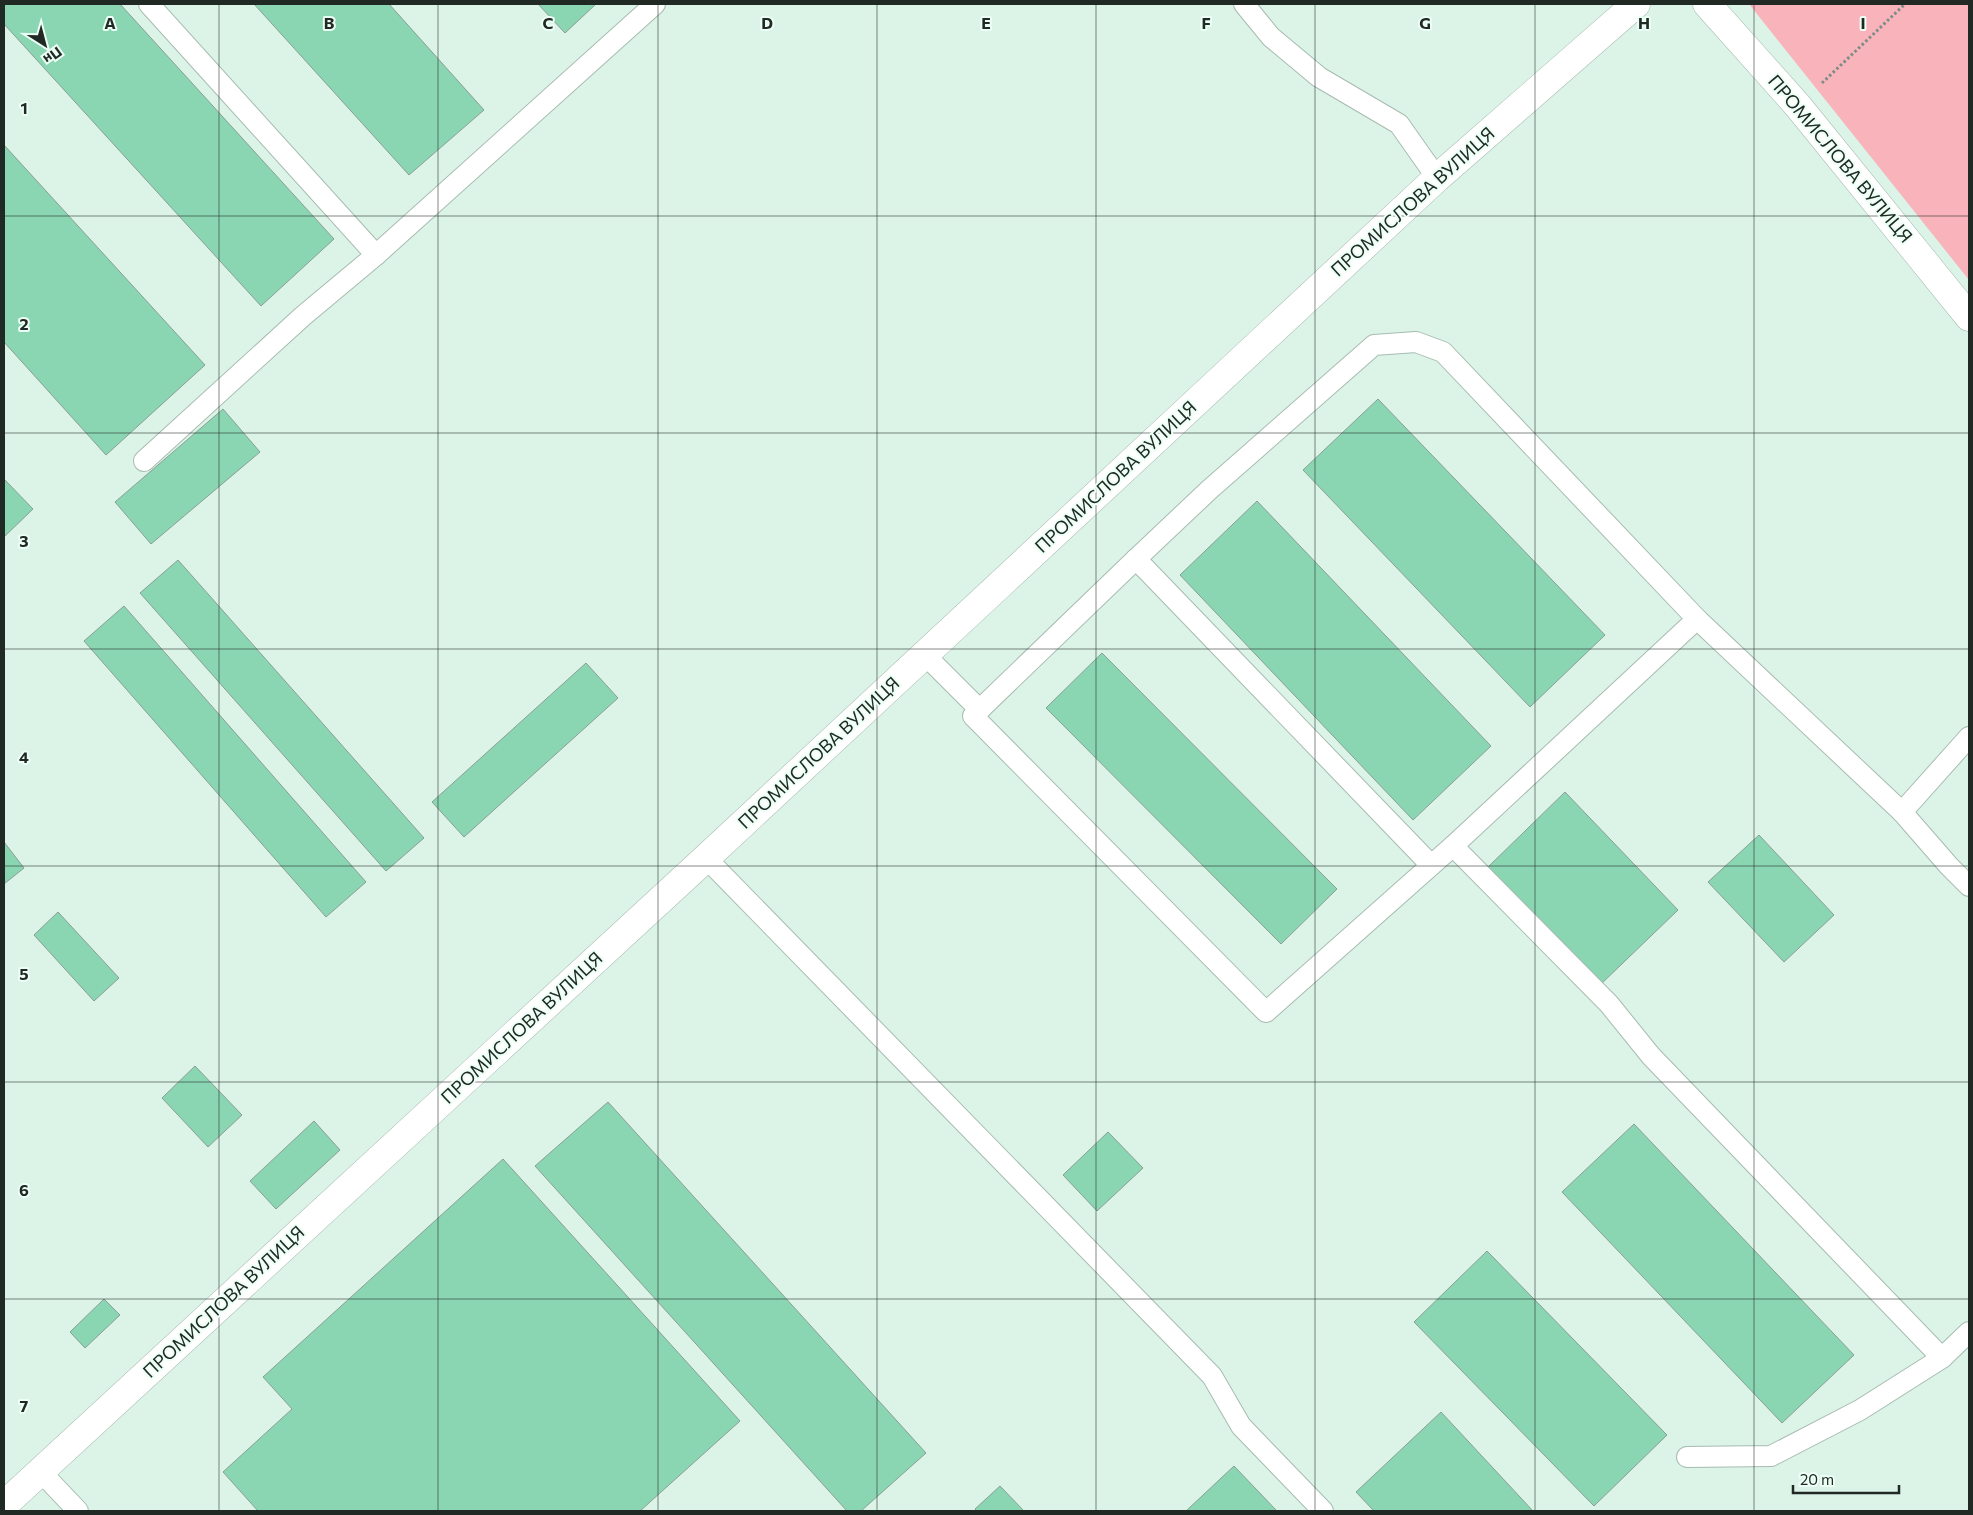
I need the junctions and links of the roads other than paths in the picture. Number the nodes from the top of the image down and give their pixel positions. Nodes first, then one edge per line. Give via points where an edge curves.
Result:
1 (149, 4) edge
2 (655, 4) edge
3 (1244, 4) edge
4 (1636, 4) edge
5 (1707, 4) edge
6 (1437, 178) junction
7 (376, 255) junction
8 (1969, 317) edge
9 (144, 461) dead end
10 (1136, 559) junction
11 (1697, 618) junction
12 (925, 655) junction
13 (980, 710) junction
14 (1969, 737) edge
15 (1902, 812) junction
16 (1453, 846) junction
17 (706, 858) junction
18 (1431, 865) junction
19 (1969, 886) edge
20 (1969, 1332) edge
21 (1942, 1358) junction
22 (1687, 1457) dead end
23 (40, 1471) junction
24 (4, 1505) edge
25 (78, 1511) edge
26 (1323, 1511) edge

1 - 7 lane
2 - 7 lane
3 - 6 lane via 1271,37 1319,77 1399,124
4 - 6 street, ПРОМИСЛОВА ВУЛИЦЯ
5 - 8 street, ПРОМИСЛОВА ВУЛИЦЯ via 1798,106
6 - 12 street, ПРОМИСЛОВА ВУЛИЦЯ
7 - 9 lane via 303,316
10 - 11 lane via 1374,345 1416,342 1443,352
10 - 13 lane
10 - 18 lane
11 - 15 lane
11 - 16 lane
12 - 13 lane
12 - 17 street, ПРОМИСЛОВА ВУЛИЦЯ
13 - 18 lane via 973,716 1266,1012
14 - 15 lane
15 - 19 lane
16 - 18 lane
16 - 21 lane via 1609,1004 1650,1056
17 - 23 street, ПРОМИСЛОВА ВУЛИЦЯ
17 - 26 lane via 1212,1376 1241,1426
20 - 21 lane
21 - 22 lane via 1860,1410 1771,1456
23 - 24 street, ПРОМИСЛОВА ВУЛИЦЯ
23 - 25 lane

